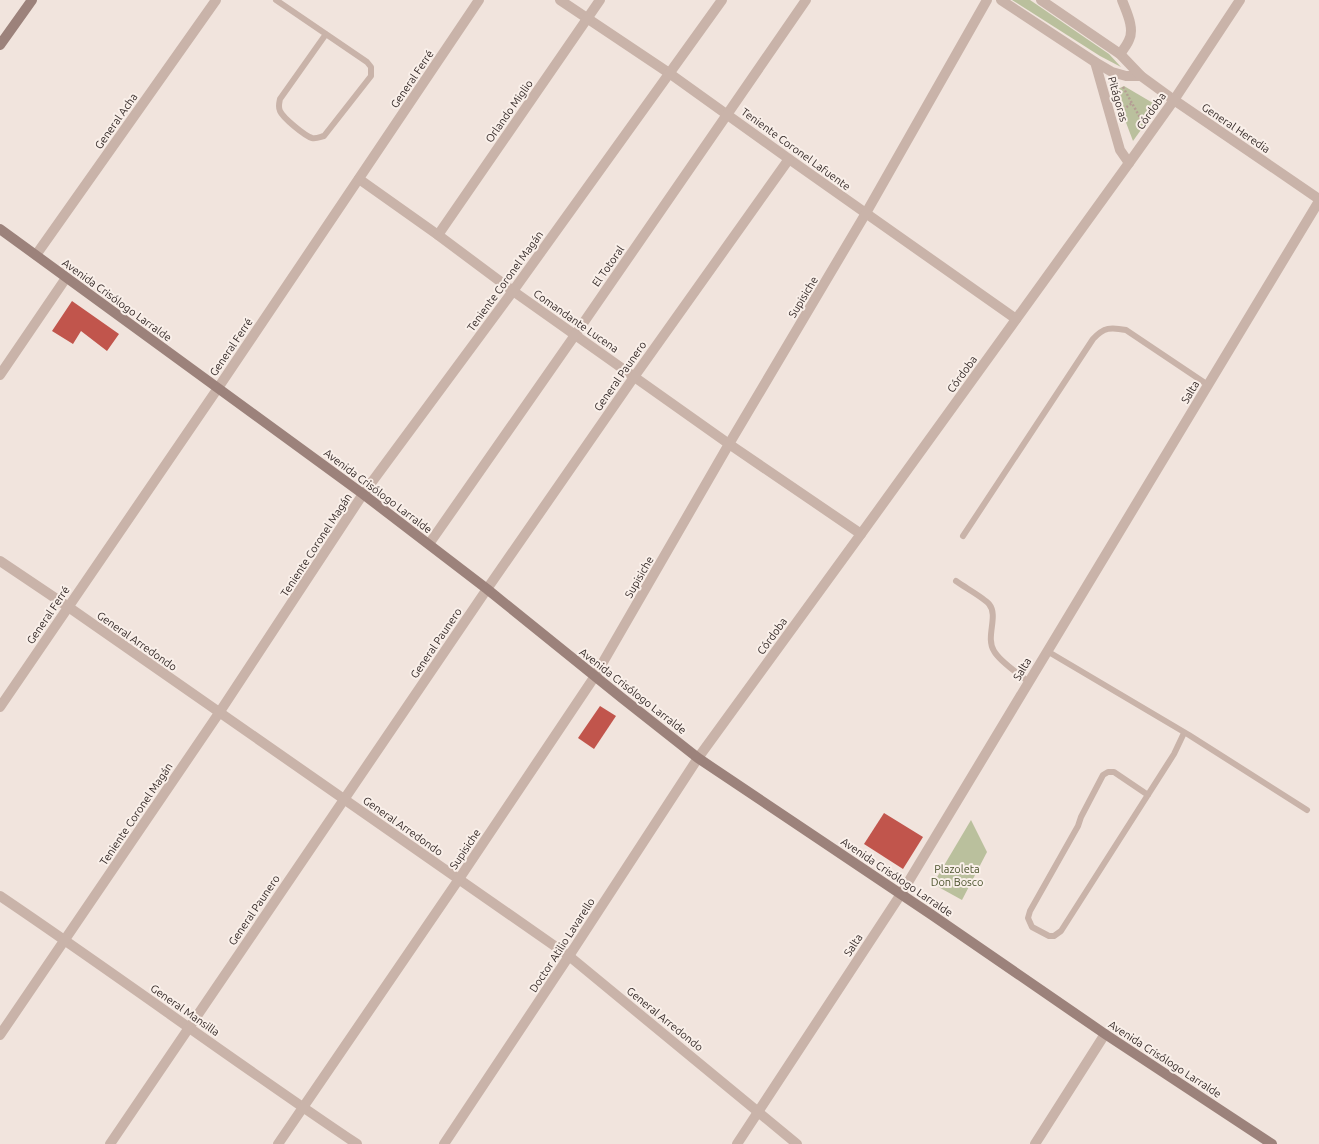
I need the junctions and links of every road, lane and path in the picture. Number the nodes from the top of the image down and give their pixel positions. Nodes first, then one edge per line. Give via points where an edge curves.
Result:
1 (32, 0) edge
2 (216, 0) edge
3 (276, 0) edge
4 (479, 0) edge
5 (560, 0) edge
6 (600, 0) edge
7 (722, 0) edge
8 (806, 0) edge
9 (987, 0) edge
10 (1001, 0) edge
11 (1041, 0) edge
12 (1122, 0) edge
13 (1240, 0) edge
14 (588, 18) junction
15 (326, 34) junction
16 (0, 45) edge
17 (1120, 54) junction
18 (1095, 62) junction
19 (669, 73) junction
20 (1115, 73) junction
21 (1141, 76) junction
22 (1174, 100) junction
23 (727, 114) junction
24 (1150, 134) junction
25 (789, 159) junction
26 (1129, 163) junction
27 (359, 179) junction
28 (1319, 200) edge
29 (866, 213) junction
30 (0, 229) edge
31 (438, 235) junction
32 (36, 255) junction
33 (66, 278) junction
34 (513, 291) junction
35 (1016, 319) junction
36 (575, 335) junction
37 (0, 375) edge
38 (634, 377) junction
39 (1208, 385) junction
40 (218, 388) junction
41 (730, 444) junction
42 (363, 494) junction
43 (861, 534) junction
44 (963, 536) dead end
45 (429, 544) junction
46 (0, 561) edge
47 (956, 581) dead end
48 (487, 590) junction
49 (67, 606) junction
50 (1048, 651) junction
51 (595, 676) junction
52 (1029, 682) junction
53 (0, 707) edge
54 (220, 713) junction
55 (1184, 733) junction
56 (698, 758) junction
57 (1148, 795) junction
58 (344, 800) junction
59 (1307, 810) dead end
60 (459, 879) junction
61 (901, 894) junction
62 (0, 896) edge
63 (65, 940) junction
64 (569, 956) junction
65 (188, 1028) junction
66 (1105, 1034) junction
67 (0, 1035) edge
68 (303, 1108) junction
69 (758, 1111) junction
70 (110, 1144) edge
71 (278, 1144) edge
72 (357, 1144) edge
73 (444, 1144) edge
74 (737, 1144) edge
75 (797, 1144) edge
76 (1035, 1144) edge
77 (1272, 1144) edge

1 - 16 main road
2 - 32 street, General Acha
3 - 15 lane
4 - 27 street, General Ferré
5 - 14 street, Teniente Coronel Lafuente
6 - 14 street, Orlando Miglio
7 - 19 street, Teniente Coronel Magán
8 - 23 street, El Totoral
9 - 29 street, Supisiche
10 - 18 street
11 - 17 street, General Heredia
12 - 17 street via 1130,26 1130,39
13 - 22 street, Córdoba
14 - 19 street, Teniente Coronel Lafuente
14 - 31 street, Orlando Miglio
15 - 15 lane via 367,62 371,67 371,76 324,136 310,138 284,118 278,105
17 - 21 street, General Heredia
18 - 20 street
18 - 26 street, Pitágoras via 1120,150
19 - 23 street, Teniente Coronel Lafuente
19 - 34 street, Teniente Coronel Magán
20 - 21 street
20 - 24 path
21 - 22 street, General Heredia
22 - 24 street, Córdoba
22 - 28 street, General Heredia
23 - 25 street, Teniente Coronel Lafuente
23 - 36 street, El Totoral
24 - 26 street, Córdoba
25 - 29 street, Teniente Coronel Lafuente
25 - 38 street, General Paunero
26 - 35 street, Córdoba
27 - 31 street, Comandante Lucena
27 - 40 street, General Ferré
28 - 39 street, Salta
29 - 35 street, Teniente Coronel Lafuente
29 - 41 street, Supisiche
30 - 32 main road, Avenida Crisólogo Larralde
31 - 34 street, Comandante Lucena
32 - 33 main road, Avenida Crisólogo Larralde
33 - 37 street
33 - 40 main road, Avenida Crisólogo Larralde
34 - 36 street, Comandante Lucena
34 - 42 street, Teniente Coronel Magán
35 - 43 street, Córdoba
36 - 38 street, Comandante Lucena
36 - 45 street, El Totoral
38 - 41 street, Comandante Lucena
38 - 48 street, General Paunero
39 - 44 lane via 1126,330 1113,328 1101,331 1093,339
39 - 50 street, Salta
40 - 42 main road, Avenida Crisólogo Larralde
40 - 49 street, General Ferré
41 - 43 street, Comandante Lucena
41 - 51 street, Supisiche
42 - 45 main road, Avenida Crisólogo Larralde
42 - 54 street, Teniente Coronel Magán
43 - 56 street, Córdoba
45 - 48 main road, Avenida Crisólogo Larralde
46 - 49 street, General Arredondo
47 - 52 lane via 988,602 993,614 990,642 994,651
48 - 51 main road, Avenida Crisólogo Larralde
48 - 58 street, General Paunero
49 - 53 street, General Ferré
49 - 54 street, General Arredondo
50 - 52 street, Salta
50 - 55 lane
51 - 56 main road, Avenida Crisólogo Larralde
51 - 60 street, Supisiche
52 - 61 street, Salta
54 - 58 street, General Arredondo
54 - 63 street, Teniente Coronel Magán
55 - 57 lane
55 - 59 lane
56 - 61 main road, Avenida Crisólogo Larralde
56 - 64 street, Doctor Atilio Lavarello
57 - 57 lane via 1061,931 1049,936 1032,927 1028,918 1030,911 1078,826 1103,775 1114,772
58 - 60 street, General Arredondo
58 - 65 street, General Paunero
60 - 64 street, General Arredondo
60 - 68 street, Supisiche
61 - 66 main road, Avenida Crisólogo Larralde
61 - 69 street, Salta
62 - 63 street, General Mansilla
63 - 65 street, General Mansilla
63 - 67 street, Teniente Coronel Magán
64 - 69 street, General Arredondo
64 - 73 street, Doctor Atilio Lavarello
65 - 68 street, General Mansilla
65 - 70 street, General Paunero
66 - 76 street
66 - 77 main road, Avenida Crisólogo Larralde
68 - 71 street, Supisiche
68 - 72 street, General Mansilla
69 - 74 street, Salta
69 - 75 street, General Arredondo

